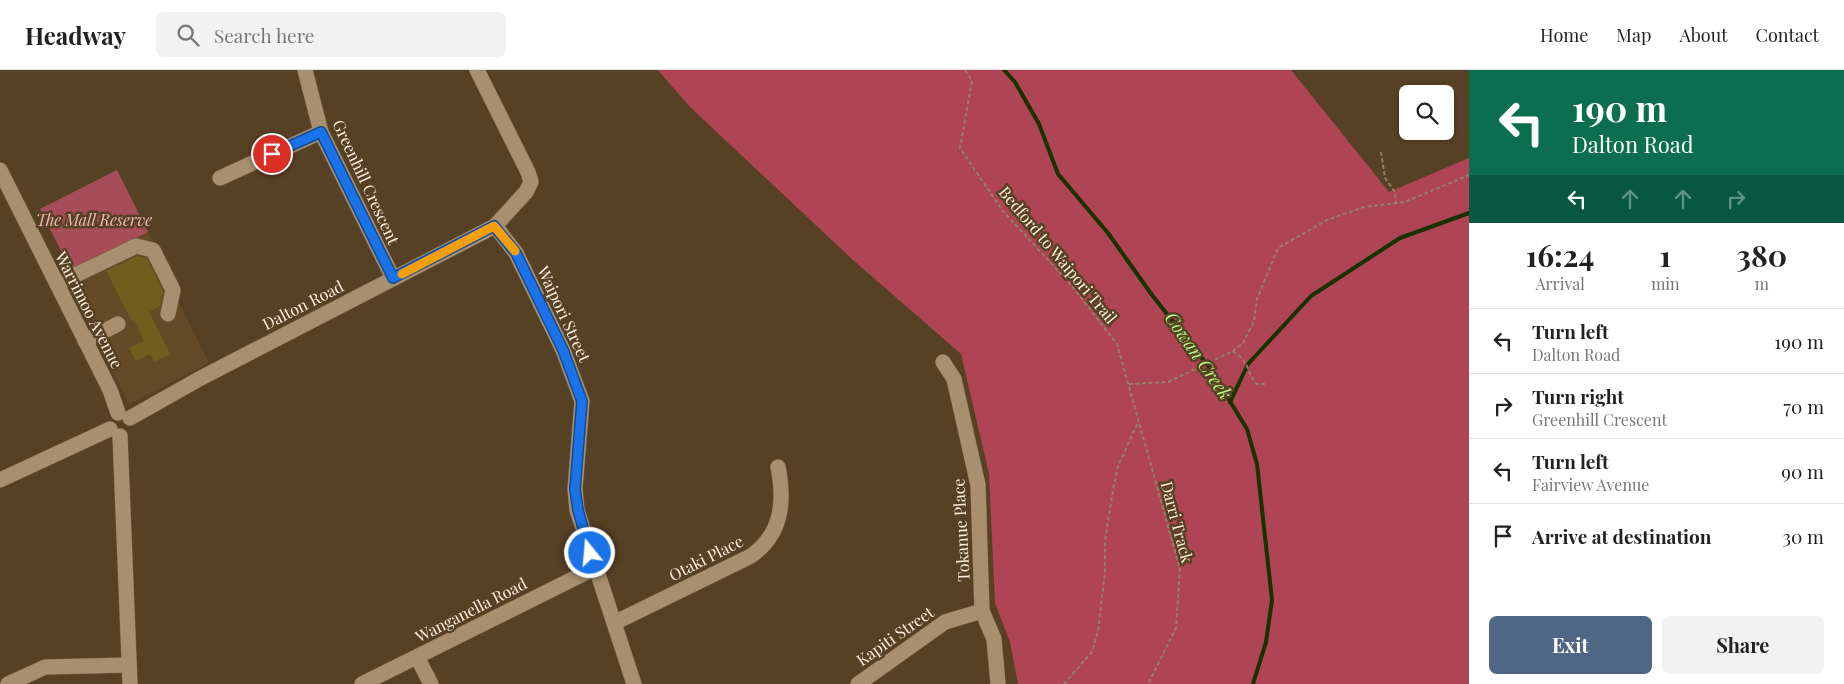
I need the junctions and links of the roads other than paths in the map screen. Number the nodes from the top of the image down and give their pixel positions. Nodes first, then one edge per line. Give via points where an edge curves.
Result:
1 (305, 70) edge
2 (477, 70) edge
3 (321, 132) junction
4 (0, 170) edge
5 (220, 178) dead end
6 (494, 226) junction
7 (393, 278) junction
8 (57, 284) junction
9 (168, 314) dead end
10 (118, 324) dead end
11 (85, 342) junction
12 (943, 362) dead end
13 (124, 416) junction
14 (115, 433) junction
15 (778, 467) dead end
16 (0, 480) edge
17 (595, 568) junction
18 (982, 611) junction
19 (614, 623) junction
20 (418, 657) junction
21 (129, 665) junction
22 (8, 684) edge
23 (130, 684) edge
24 (362, 684) edge
25 (431, 684) edge
26 (634, 684) edge
27 (858, 684) edge
28 (998, 684) edge

1 - 3 street, Greenhill Crescent
2 - 6 street, Dalton Road via 530,182 526,192
3 - 5 street
3 - 7 street, Greenhill Crescent
4 - 8 street, Warrimoo Avenue
6 - 7 street, Dalton Road
6 - 17 street, Waipori Street via 516,253 563,350 582,401 575,489
7 - 13 street, Dalton Road
8 - 9 street via 136,246 153,250 173,290
8 - 11 street, Warrimoo Avenue
10 - 11 street
11 - 13 street, Warrimoo Avenue
12 - 18 street, Tokanue Place via 954,379 978,486
13 - 14 street via 132,424 130,431
14 - 16 street
14 - 21 street
15 - 19 street, Otaki Place via 781,485 778,524 764,547
17 - 19 street, Waipori Street
17 - 20 street, Wanganella Road
18 - 27 street, Kapiti Street via 945,622
18 - 28 street, Tokanue Place via 994,639
19 - 26 street, Waipori Street
20 - 24 street, Wanganella Road
20 - 25 street
21 - 22 street via 45,667
21 - 23 street

